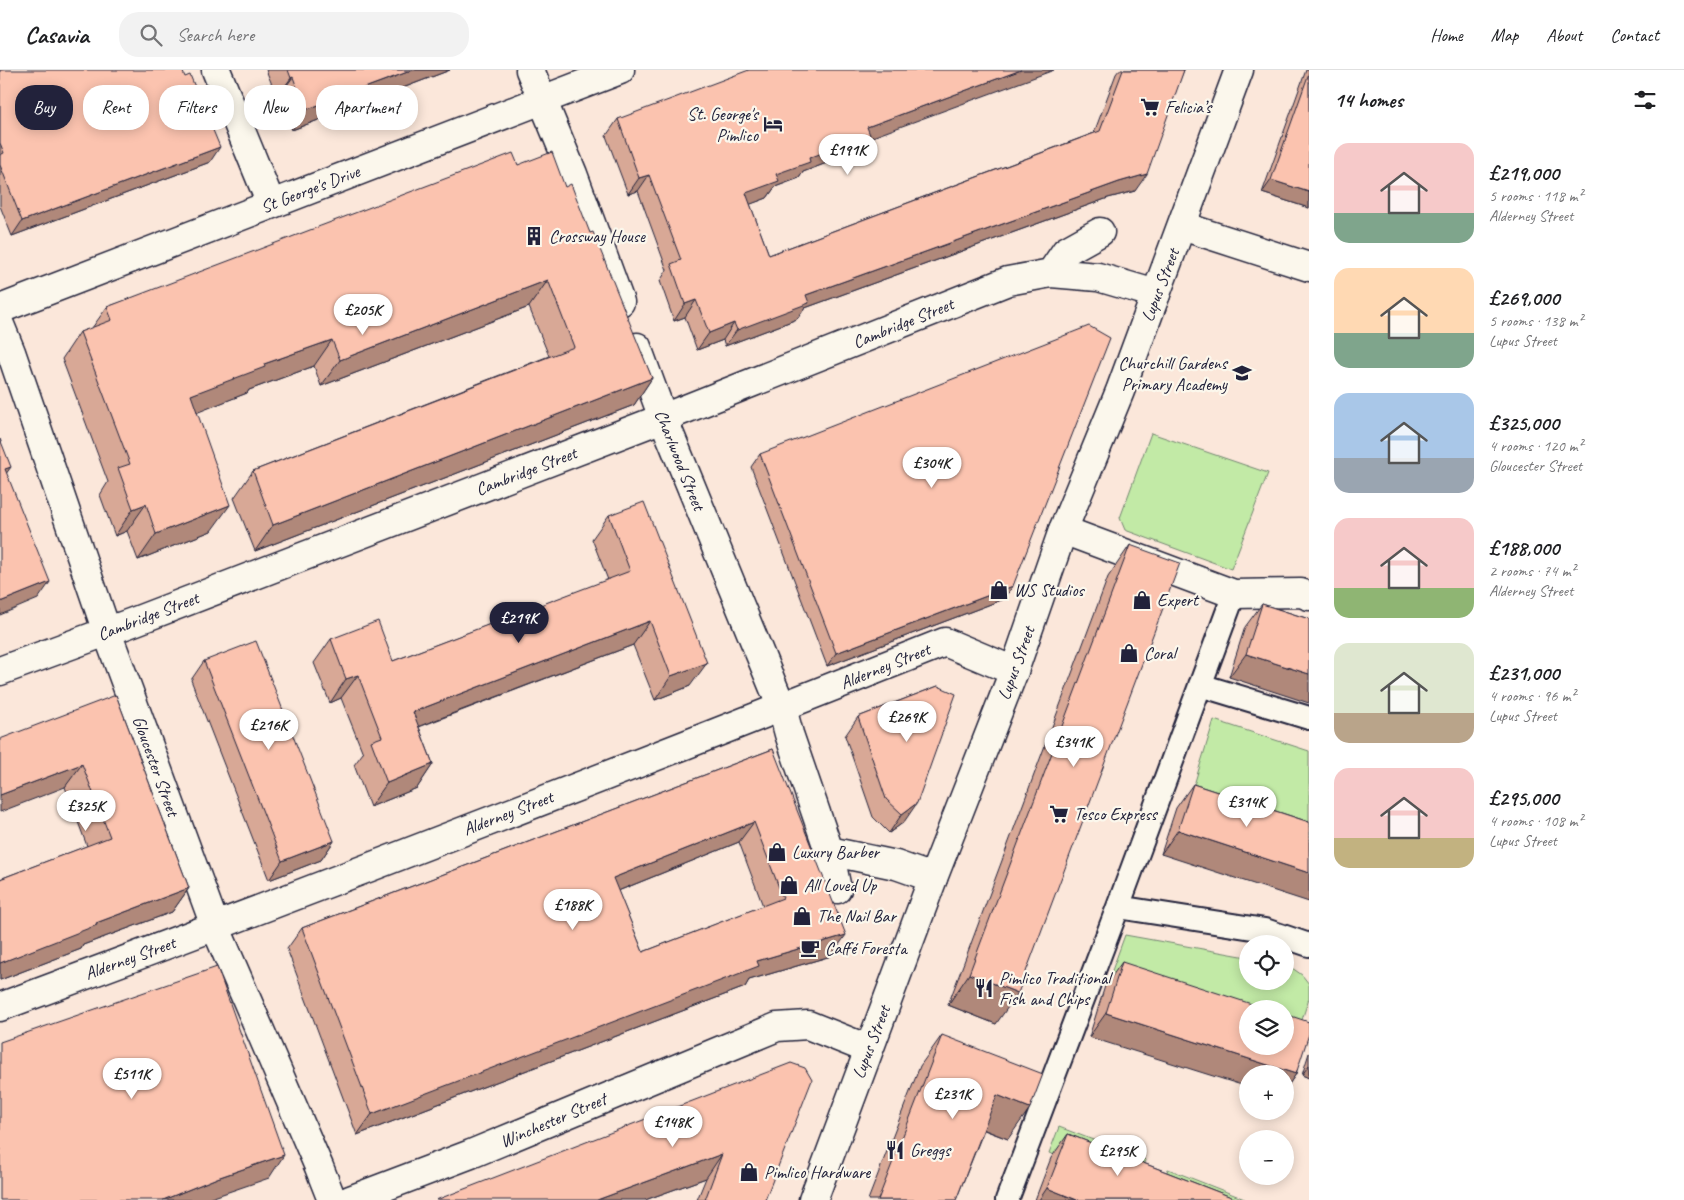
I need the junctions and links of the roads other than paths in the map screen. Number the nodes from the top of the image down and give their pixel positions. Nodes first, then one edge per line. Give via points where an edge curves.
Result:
1 (216, 70) edge
2 (530, 70) edge
3 (620, 70) edge
4 (1239, 70) edge
5 (543, 100) junction
6 (271, 204) junction
7 (1182, 226) junction
8 (1100, 232) dead end
9 (1309, 268) edge
10 (1051, 273) junction
11 (1156, 294) junction
12 (0, 309) edge
13 (0, 325) edge
14 (663, 418) junction
15 (1063, 530) junction
16 (1234, 594) junction
17 (1309, 596) edge
18 (106, 632) junction
19 (0, 671) edge
20 (1014, 671) junction
21 (1200, 685) junction
22 (782, 708) junction
23 (1309, 718) edge
24 (829, 851) junction
25 (933, 878) junction
26 (837, 889) dead end
27 (1118, 907) junction
28 (215, 926) junction
29 (1309, 945) edge
30 (0, 1007) edge
31 (868, 1049) junction
32 (332, 1200) edge
33 (350, 1200) edge
34 (812, 1200) edge
35 (1007, 1200) edge

1 - 6 street
2 - 5 street, Charlwood Street
3 - 5 street, St George's Drive
4 - 7 street, Lupus Street
5 - 6 street, St George's Drive
5 - 14 street, Charlwood Street
6 - 12 street, St George's Drive
7 - 9 street
7 - 11 street, Lupus Street
8 - 10 street via 1066,251
10 - 11 street, Cambridge Street via 1098,277
10 - 14 street, Cambridge Street via 1008,280
11 - 15 street, Lupus Street
13 - 18 street, Gloucester Street
14 - 18 street, Cambridge Street
14 - 22 street, Charlwood Street
15 - 16 street
15 - 20 street, Lupus Street
16 - 17 street via 1301,593
16 - 21 lane
18 - 19 street, Cambridge Street
18 - 28 street, Gloucester Street
20 - 22 street, Alderney Street via 945,642
20 - 25 street, Lupus Street
21 - 23 lane
21 - 27 lane
22 - 24 street, Charlwood Street
22 - 28 street, Alderney Street
24 - 25 street via 896,865
24 - 26 street, Charlwood Street
25 - 31 street, Lupus Street
27 - 29 lane via 1265,930
27 - 35 lane
28 - 30 street, Alderney Street
28 - 32 street, Gloucester Street
31 - 33 street, Winchester Street via 808,1025 777,1027 471,1154
31 - 34 street, Lupus Street

